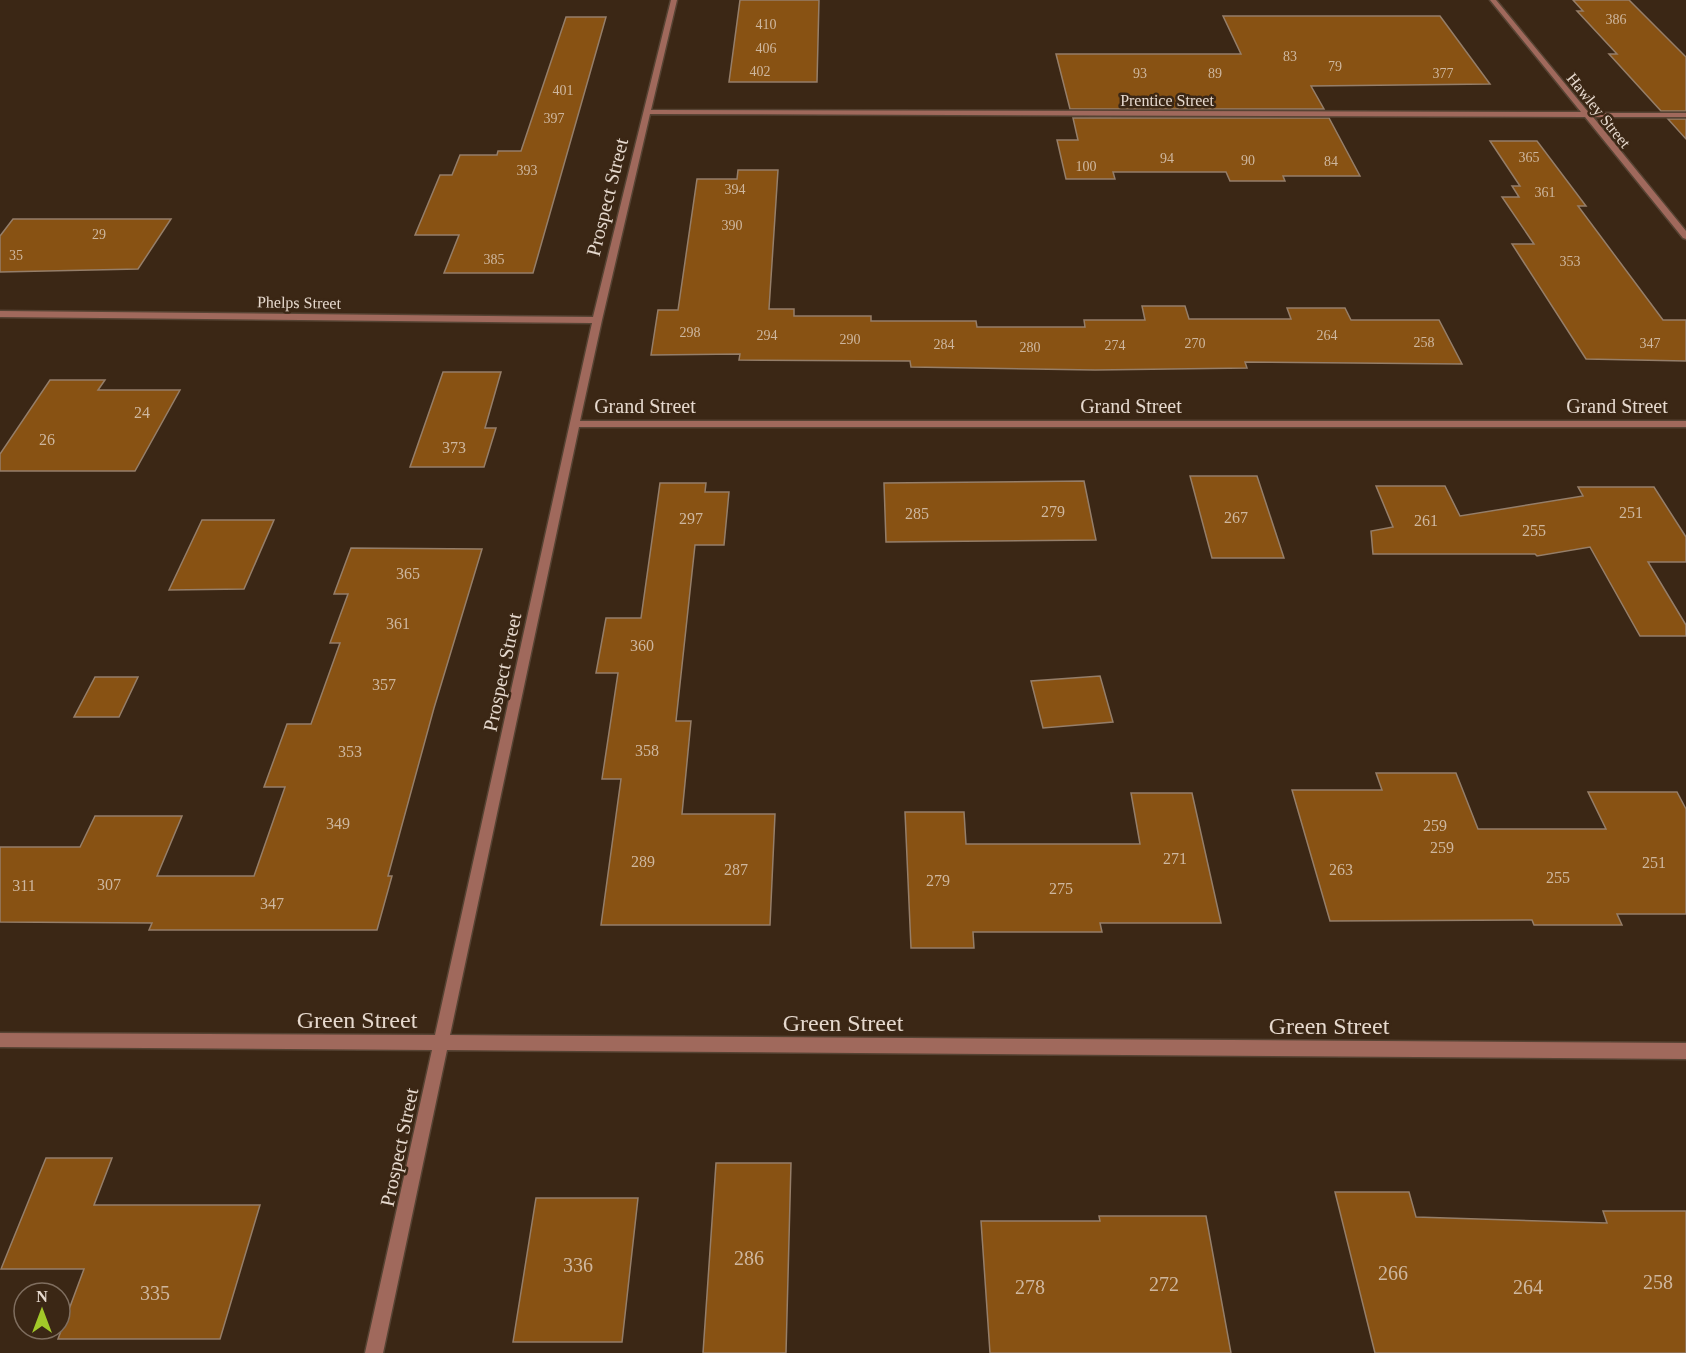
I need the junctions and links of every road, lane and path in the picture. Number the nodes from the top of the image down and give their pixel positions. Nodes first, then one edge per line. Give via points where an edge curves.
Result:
1 (674, 0) edge
2 (1493, 0) edge
3 (648, 112) junction
4 (1586, 115) junction
5 (1686, 115) edge
6 (1686, 236) edge
7 (0, 314) edge
8 (597, 320) junction
9 (575, 424) junction
10 (1686, 424) edge
11 (0, 1040) edge
12 (442, 1043) junction
13 (1686, 1051) edge
14 (374, 1353) edge

1 - 3 street, Prospect Street
2 - 4 street, Hawley Street
3 - 4 street, Prentice Street
3 - 8 street, Prospect Street
4 - 5 street, Prentice Street
4 - 6 street, Hawley Street
7 - 8 street, Phelps Street
8 - 9 street, Prospect Street
9 - 10 street, Grand Street
9 - 12 street, Prospect Street
11 - 12 street, Green Street
12 - 13 street, Green Street
12 - 14 street, Prospect Street

